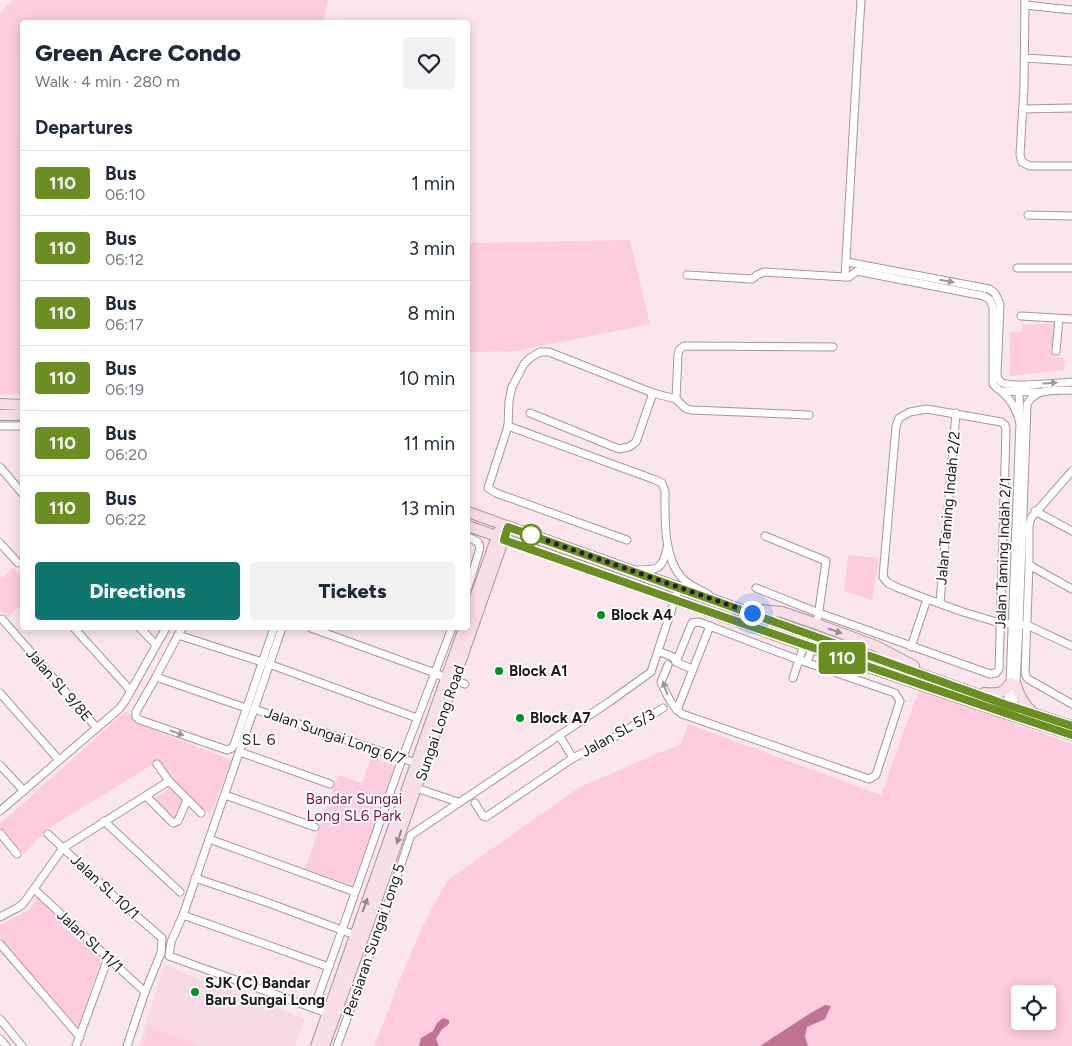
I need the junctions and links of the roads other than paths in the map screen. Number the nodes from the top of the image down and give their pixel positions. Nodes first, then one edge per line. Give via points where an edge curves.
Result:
1 (862, 0) edge
2 (1025, 2) edge
3 (1072, 10) edge
4 (1025, 58) junction
5 (1072, 60) edge
6 (1072, 108) edge
7 (1023, 109) junction
8 (1072, 166) edge
9 (1028, 215) dead end
10 (1072, 216) edge
11 (847, 262) junction
12 (1017, 268) dead end
13 (1072, 268) edge
14 (687, 275) dead end
15 (845, 277) junction
16 (1021, 316) dead end
17 (1059, 319) junction
18 (1072, 319) edge
19 (832, 347) dead end
20 (1056, 351) dead end
21 (1072, 382) edge
22 (1023, 388) junction
23 (1072, 390) edge
24 (1001, 391) junction
25 (1042, 392) junction
26 (653, 393) junction
27 (676, 399) junction
28 (0, 404) edge
29 (1026, 404) junction
30 (20, 405) edge
31 (530, 413) dead end
32 (956, 413) junction
33 (0, 415) edge
34 (20, 415) edge
35 (809, 415) dead end
36 (1020, 423) junction
37 (0, 426) edge
38 (20, 426) edge
39 (508, 426) junction
40 (0, 468) edge
41 (1072, 472) edge
42 (20, 491) edge
43 (1035, 511) junction
44 (470, 513) edge
45 (505, 526) junction
46 (470, 527) edge
47 (1072, 531) edge
48 (765, 536) dead end
49 (470, 538) edge
50 (500, 538) junction
51 (627, 540) dead end
52 (0, 543) edge
53 (668, 546) junction
54 (18, 563) dead end
55 (1029, 565) junction
56 (631, 570) junction
57 (470, 581) edge
58 (679, 587) junction
59 (756, 588) dead end
60 (1072, 589) edge
61 (675, 599) junction
62 (927, 599) junction
63 (716, 601) junction
64 (940, 603) junction
65 (737, 608) junction
66 (470, 612) edge
67 (819, 613) junction
68 (2, 619) dead end
69 (470, 623) edge
70 (1000, 623) junction
71 (817, 624) junction
72 (1016, 624) junction
73 (1027, 625) junction
74 (710, 626) junction
75 (76, 630) edge
76 (142, 630) edge
77 (165, 630) edge
78 (181, 630) edge
79 (274, 630) edge
80 (281, 630) edge
81 (317, 630) edge
82 (449, 630) edge
83 (463, 630) edge
84 (468, 630) edge
85 (178, 635) junction
86 (156, 645) junction
87 (911, 646) junction
88 (1072, 646) edge
89 (808, 647) junction
90 (658, 651) junction
91 (655, 659) junction
92 (799, 660) junction
93 (676, 662) junction
94 (807, 662) junction
95 (266, 663) junction
96 (668, 664) junction
97 (692, 669) junction
98 (435, 673) junction
99 (156, 677) junction
100 (793, 678) dead end
101 (450, 680) junction
102 (946, 683) junction
103 (465, 684) dead end
104 (1013, 684) junction
105 (131, 692) junction
106 (973, 692) junction
107 (0, 693) edge
108 (1072, 704) edge
109 (250, 708) junction
110 (663, 708) dead end
111 (676, 710) junction
112 (1008, 710) junction
113 (1033, 713) junction
114 (417, 718) junction
115 (1057, 724) edge
116 (96, 727) junction
117 (1072, 735) edge
118 (558, 736) junction
119 (240, 752) junction
120 (573, 758) junction
121 (402, 759) junction
122 (59, 760) junction
123 (416, 763) junction
124 (157, 764) dead end
125 (0, 765) edge
126 (169, 781) junction
127 (330, 784) dead end
128 (416, 788) junction
129 (24, 791) junction
130 (224, 795) junction
131 (146, 796) junction
132 (187, 800) junction
133 (458, 802) junction
134 (475, 802) dead end
135 (0, 811) edge
136 (201, 813) dead end
137 (104, 821) junction
138 (315, 827) dead end
139 (0, 833) edge
140 (48, 834) dead end
141 (209, 839) junction
142 (63, 848) junction
143 (17, 854) dead end
144 (195, 878) junction
145 (34, 889) junction
146 (180, 892) dead end
147 (355, 892) junction
148 (183, 915) junction
149 (0, 917) edge
150 (342, 930) junction
151 (355, 935) junction
152 (0, 944) edge
153 (108, 958) junction
154 (329, 967) junction
155 (146, 992) junction
156 (314, 1008) junction
157 (327, 1012) junction
158 (0, 1019) edge
159 (80, 1037) junction
160 (0, 1039) edge
161 (6, 1046) edge
162 (22, 1046) edge
163 (76, 1046) edge
164 (127, 1046) edge
165 (323, 1046) edge
166 (337, 1046) edge

1 - 11 street
2 - 3 street
2 - 4 street
4 - 5 street
4 - 7 street
6 - 7 street
7 - 8 street via 1022,162 1030,166
9 - 10 street
11 - 15 street
11 -> 22 street via 989,288 996,293 1000,304 998,379 1004,384
12 - 13 street
14 - 15 street via 752,279 764,272
15 - 24 street via 857,272 984,296 990,300 993,308 992,380
16 - 17 street
17 - 18 street
17 - 20 street
19 - 27 street via 684,346 678,355
22 -> 21 street
22 - 24 street
22 - 25 street
22 - 29 street
22 - 36 street
23 - 25 street
24 - 36 street via 1016,408
25 - 29 street via 1032,396
26 - 27 street
26 - 31 street via 636,442 619,449
26 - 39 street via 549,352 540,352 524,364 512,387
27 - 35 street via 691,410
28 - 30 street
29 - 72 street
32 - 62 street via 927,408 899,418 896,426 884,577 888,583
32 - 64 street, Jalan Taming Indah 2/2
32 - 70 street, Jalan Taming Indah 2/1 via 1005,425
33 - 34 street
36 - 72 street
37 - 38 street
39 - 51 street via 488,488
39 - 53 street via 662,483
40 - 42 street
41 - 43 street
43 - 47 street
43 - 55 street via 1029,526
44 - 45 street
45 - 50 street, Sungai Long Road
45 - 56 street
46 - 50 street
48 - 67 street via 826,561
49 - 57 street via 478,542 480,550
50 - 61 street
50 - 66 street, Sungai Long Road
50 - 69 street, Sungai Long Road
52 - 54 street
53 - 56 street via 660,566 654,570
53 - 63 street via 675,569 684,580
55 - 60 street
55 - 73 street
56 - 58 street
58 - 61 street
58 - 63 street
59 - 67 street
61 - 89 street
61 - 90 street
62 - 64 street
62 - 87 street
63 - 65 street
64 - 70 street
65 - 71 street via 782,612
65 - 102 street
67 - 71 street
67 - 87 street
68 - 116 street, Jalan SL 9/8E
70 - 72 street
70 - 87 street, Jalan Taming Indah 2/1 via 999,669 996,673 990,674
71 -> 102 street via 876,646
72 - 73 street
72 - 104 street
73 - 88 street
73 - 108 street via 1026,676
74 - 92 street
74 - 93 street via 692,623
74 - 97 street
75 - 105 street
76 - 86 street
77 - 86 street
78 - 85 street
79 - 95 street
80 - 95 street
81 - 98 street
82 - 98 street
83 - 101 street, Sungai Long Road
84 - 101 street, Sungai Long Road
85 - 95 street
85 - 99 street
86 - 105 street
89 - 92 street
89 - 94 street
89 - 112 street
90 - 91 street
90 - 93 street
91 - 96 street
91 - 118 street via 651,672
92 - 94 street
92 - 100 street
93 - 96 street
93 - 97 street
94 - 111 street via 896,693 900,701 873,777 869,779
95 - 109 street
95 - 114 street
111 -> 96 street via 661,682
97 - 111 street
98 - 101 street
98 - 114 street
99 - 109 street, Jalan Sungai Long 6/7
99 -> 109 street via 136,717 227,750 234,745
101 - 103 street
101 - 123 street, Sungai Long Road
101 - 128 street, Sungai Long Road
102 - 106 street
104 - 106 street via 1000,693
104 - 112 street
104 - 113 street via 1023,703
105 - 116 street via 119,709
106 - 112 street
107 - 122 street
109 - 119 street
109 - 121 street, Jalan Sungai Long 6/7
110 - 120 street, Jalan SL 5/3 via 598,748
112 - 113 street
112 - 115 street
113 - 115 street
114 - 121 street
115 - 117 street
116 - 122 street
118 - 120 street
118 - 133 street
119 - 127 street
119 - 130 street
120 - 134 street, Jalan SL 5/3 via 486,817
121 - 123 street, Jalan Sungai Long 6/7
121 - 147 street
122 - 129 street
151 -> 123 street, Sungai Long Road
124 - 126 street
125 - 129 street
126 - 131 street
126 - 132 street
128 - 133 street
128 -> 165 street, Sungai Long Road
129 - 135 street
130 - 138 street
130 - 141 street
131 - 132 street via 173,823 178,821
131 - 137 street
132 - 136 street
133 - 166 street, Persiaran Sungai Long 5 via 411,835
137 - 142 street
137 - 146 street
139 - 143 street
140 - 142 street, Jalan SL 10/1
141 - 144 street
141 - 147 street
142 - 145 street
142 - 155 street, Jalan SL 10/1 via 162,938 161,953
144 - 148 street
144 - 150 street
145 - 149 street via 23,904
145 - 153 street, Jalan SL 11/1
147 - 150 street
148 - 154 street
148 - 156 street via 171,942 169,956
150 - 151 street
150 - 154 street
151 - 157 street, Sungai Long Road
152 - 159 street
153 - 155 street, Jalan SL 11/1
153 - 159 street
154 - 156 street
155 - 164 street
156 - 157 street
157 - 165 street, Sungai Long Road
158 - 162 street
159 - 163 street
160 - 161 street

